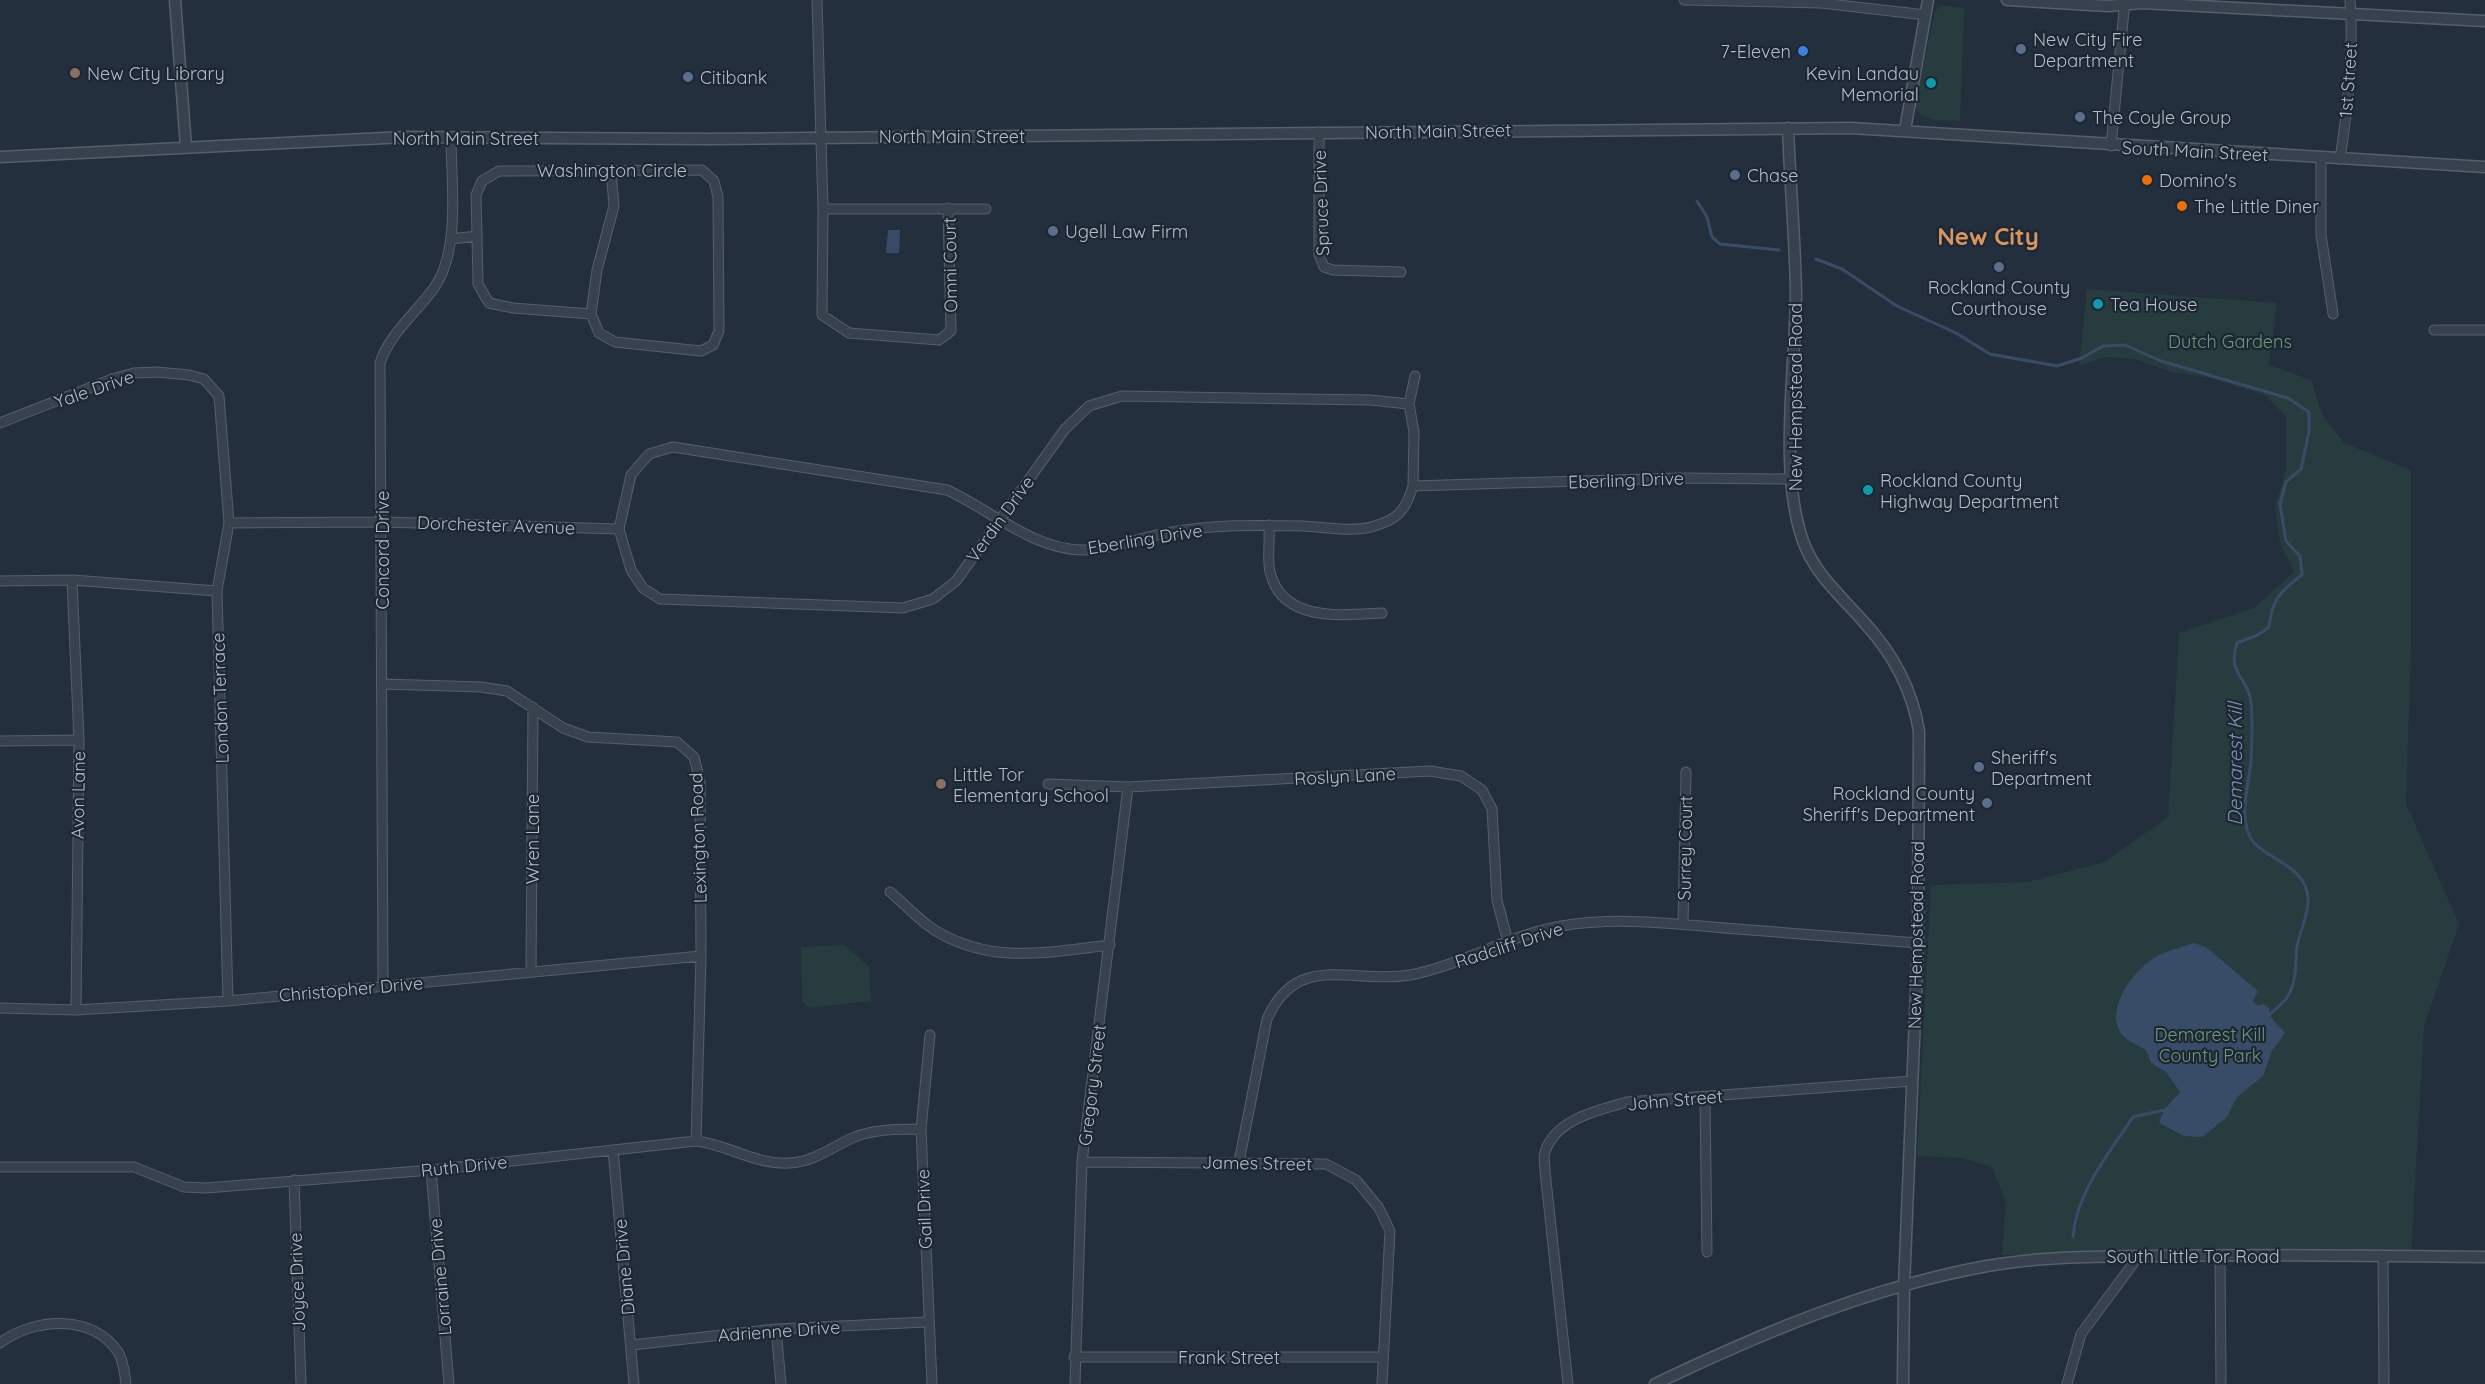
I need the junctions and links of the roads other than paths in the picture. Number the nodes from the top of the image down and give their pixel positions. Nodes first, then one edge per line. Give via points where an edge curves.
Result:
1 (176, 0) edge
2 (818, 0) edge
3 (1684, 0) edge
4 (1928, 0) edge
5 (2007, 0) edge
6 (2350, 0) edge
7 (2125, 2) edge
8 (2351, 13) junction
9 (1926, 15) junction
10 (2485, 21) edge
11 (1788, 128) junction
12 (1905, 130) junction
13 (1319, 132) junction
14 (451, 137) junction
15 (821, 137) junction
16 (2111, 146) junction
17 (186, 147) junction
18 (0, 156) edge
19 (2321, 158) junction
20 (2340, 159) junction
21 (2485, 167) edge
22 (611, 170) junction
23 (948, 208) junction
24 (986, 208) dead end
25 (823, 209) junction
26 (477, 236) junction
27 (451, 239) junction
28 (1401, 272) dead end
29 (591, 314) junction
30 (2333, 314) dead end
31 (2434, 330) dead end
32 (2485, 330) edge
33 (1415, 376) dead end
34 (219, 396) joint
35 (1409, 404) junction
36 (0, 423) edge
37 (1792, 479) junction
38 (1413, 486) junction
39 (1000, 518) junction
40 (382, 522) junction
41 (230, 523) junction
42 (1269, 525) junction
43 (619, 529) junction
44 (72, 580) junction
45 (0, 581) edge
46 (217, 591) junction
47 (1382, 613) dead end
48 (382, 684) junction
49 (532, 707) junction
50 (79, 740) junction
51 (0, 741) edge
52 (1686, 772) dead end
53 (1048, 784) dead end
54 (1128, 787) junction
55 (890, 892) dead end
56 (1683, 924) junction
57 (1508, 942) junction
58 (1918, 943) junction
59 (1110, 945) junction
60 (701, 956) junction
61 (531, 972) junction
62 (383, 985) junction
63 (228, 1001) junction
64 (0, 1008) edge
65 (76, 1010) junction
66 (930, 1035) dead end
67 (1912, 1082) junction
68 (1705, 1097) junction
69 (921, 1129) junction
70 (696, 1141) junction
71 (613, 1150) junction
72 (1082, 1162) junction
73 (1239, 1162) junction
74 (0, 1167) edge
75 (431, 1170) junction
76 (294, 1180) junction
77 (1707, 1252) dead end
78 (2220, 1255) junction
79 (2383, 1256) junction
80 (2138, 1257) junction
81 (2485, 1257) edge
82 (1904, 1286) junction
83 (927, 1322) junction
84 (776, 1329) junction
85 (0, 1343) edge
86 (632, 1346) junction
87 (1074, 1357) junction
88 (1383, 1357) junction
89 (126, 1384) edge
90 (301, 1384) edge
91 (449, 1384) edge
92 (634, 1384) edge
93 (781, 1384) edge
94 (932, 1384) edge
95 (1075, 1384) edge
96 (1382, 1384) edge
97 (1568, 1384) edge
98 (1655, 1384) edge
99 (1903, 1384) edge
100 (2067, 1384) edge
101 (2222, 1384) edge
102 (2384, 1384) edge

1 - 17 street
2 - 15 street, Omni Court
3 - 9 street via 1821,3
4 - 9 street
5 - 7 street via 2108,6
6 - 8 street, 1st Street
7 - 8 street
7 - 16 street
8 - 10 street
8 - 20 street, 1st Street via 2347,112
9 - 12 street
11 - 12 street, North Main Street
11 - 13 street, North Main Street
11 - 37 street, New Hempstead Road via 1796,292
12 - 16 street, South Main Street
13 - 15 street, North Main Street
13 - 28 street, Spruce Drive via 1319,255 1324,267
14 - 15 street, North Main Street
14 - 17 street, North Main Street
14 - 27 street, Concord Drive
15 - 25 street, Omni Court
16 - 19 street, South Main Street
17 - 18 street, North Main Street
19 - 20 street, South Main Street
19 - 30 street via 2322,236
20 - 21 street, South Main Street
22 - 26 street, Washington Circle via 499,171 482,181 476,195
22 - 29 street via 614,206 597,270
22 - 29 street, Washington Circle via 702,170 714,181 718,197 719,331 713,345 701,351 615,342 599,333
23 - 24 street, Omni Court
23 - 25 street, Omni Court
23 - 25 street, Omni Court via 951,331 939,340 849,333 822,315
26 - 27 street
26 - 29 street, Washington Circle via 478,284 489,303 513,309
27 - 40 street, Concord Drive via 446,265 435,287 385,347 380,363
31 - 32 street
33 - 35 street
34 - 36 street, Yale Drive via 204,379 134,373
34 - 41 street, London Terrace
35 - 38 street via 1414,432
35 - 39 street, Verdin Drive via 1122,396 1089,406 1065,429
37 - 38 street, Eberling Drive via 1680,478
37 - 58 street, New Hempstead Road via 1803,540 1816,570 1864,622 1899,669 1915,707 1919,731
38 - 42 street, Eberling Drive via 1407,506 1398,516 1369,528
39 - 42 street, Eberling Drive via 1039,543 1083,550 1168,532
39 - 43 street, Eberling Drive via 947,490 673,447 649,454 631,475
39 - 43 street, Verdin Drive via 956,581 933,599 903,608 660,599 643,588 631,570
40 - 41 street, Dorchester Avenue
40 - 43 street, Dorchester Avenue
40 - 48 street, Concord Drive
41 - 46 street, London Terrace
42 - 47 street via 1270,572 1278,591 1300,608 1325,616
44 - 45 street
44 - 46 street
44 - 50 street, Avon Lane
46 - 63 street, London Terrace
48 - 49 street, Lexington Road via 481,687 507,691
48 - 62 street, Concord Drive
49 - 60 street, Lexington Road via 563,728 588,737 677,742 694,757 700,781
49 - 61 street, Wren Lane
50 - 51 street
50 - 65 street, Avon Lane
52 - 56 street, Surrey Court
53 - 54 street, Roslyn Lane
54 - 57 street, Roslyn Lane via 1430,771 1461,776 1482,790 1492,809 1497,900
54 - 59 street, Gregory Street
55 - 59 street via 935,930 987,953 1019,954
56 - 57 street, Radcliff Drive via 1559,926
56 - 58 street, Radcliff Drive
57 - 73 street, Radcliff Drive via 1407,975 1328,975 1304,978 1287,988 1275,1001 1267,1019
58 - 67 street, New Hempstead Road
59 - 72 street, Gregory Street
60 - 61 street, Christopher Drive
60 - 70 street, Lexington Road
61 - 62 street, Christopher Drive
62 - 63 street, Christopher Drive
63 - 65 street, Christopher Drive
64 - 65 street, Christopher Drive
66 - 69 street, Gail Drive
67 - 68 street, John Street
67 - 82 street, New Hempstead Road
68 - 77 street
68 - 97 street, John Street via 1628,1102 1586,1113 1558,1132 1545,1152
69 - 70 street, Ruth Drive via 879,1130 855,1137 821,1156 792,1163 763,1163 717,1144
69 - 83 street, Gail Drive
70 - 71 street, Ruth Drive
71 - 75 street, Ruth Drive
71 - 86 street, Diane Drive
72 - 73 street, James Street
72 - 87 street, Gregory Street
73 - 88 street, James Street via 1326,1164 1356,1180 1379,1208 1390,1231
74 - 76 street, Ruth Drive via 134,1167 184,1187 206,1188
75 - 76 street, Ruth Drive
75 - 91 street, Lorraine Drive
76 - 90 street, Joyce Drive
78 - 79 street, South Little Tor Road
78 - 80 street, South Little Tor Road
78 - 101 street
79 - 81 street, South Little Tor Road
79 - 102 street
80 - 82 street, South Little Tor Road via 2035,1259
80 - 100 street via 2081,1334
82 - 98 street, South Little Tor Road via 1781,1326
82 - 99 street, New Hempstead Road
83 - 84 street, Adrienne Drive
83 - 94 street, Gail Drive
84 - 86 street, Adrienne Drive
84 - 93 street
85 - 89 street via 12,1334 41,1324 76,1324 99,1335 118,1353
86 - 92 street, Diane Drive
87 - 88 street, Frank Street
87 - 95 street, Gregory Street
88 - 96 street, James Street

